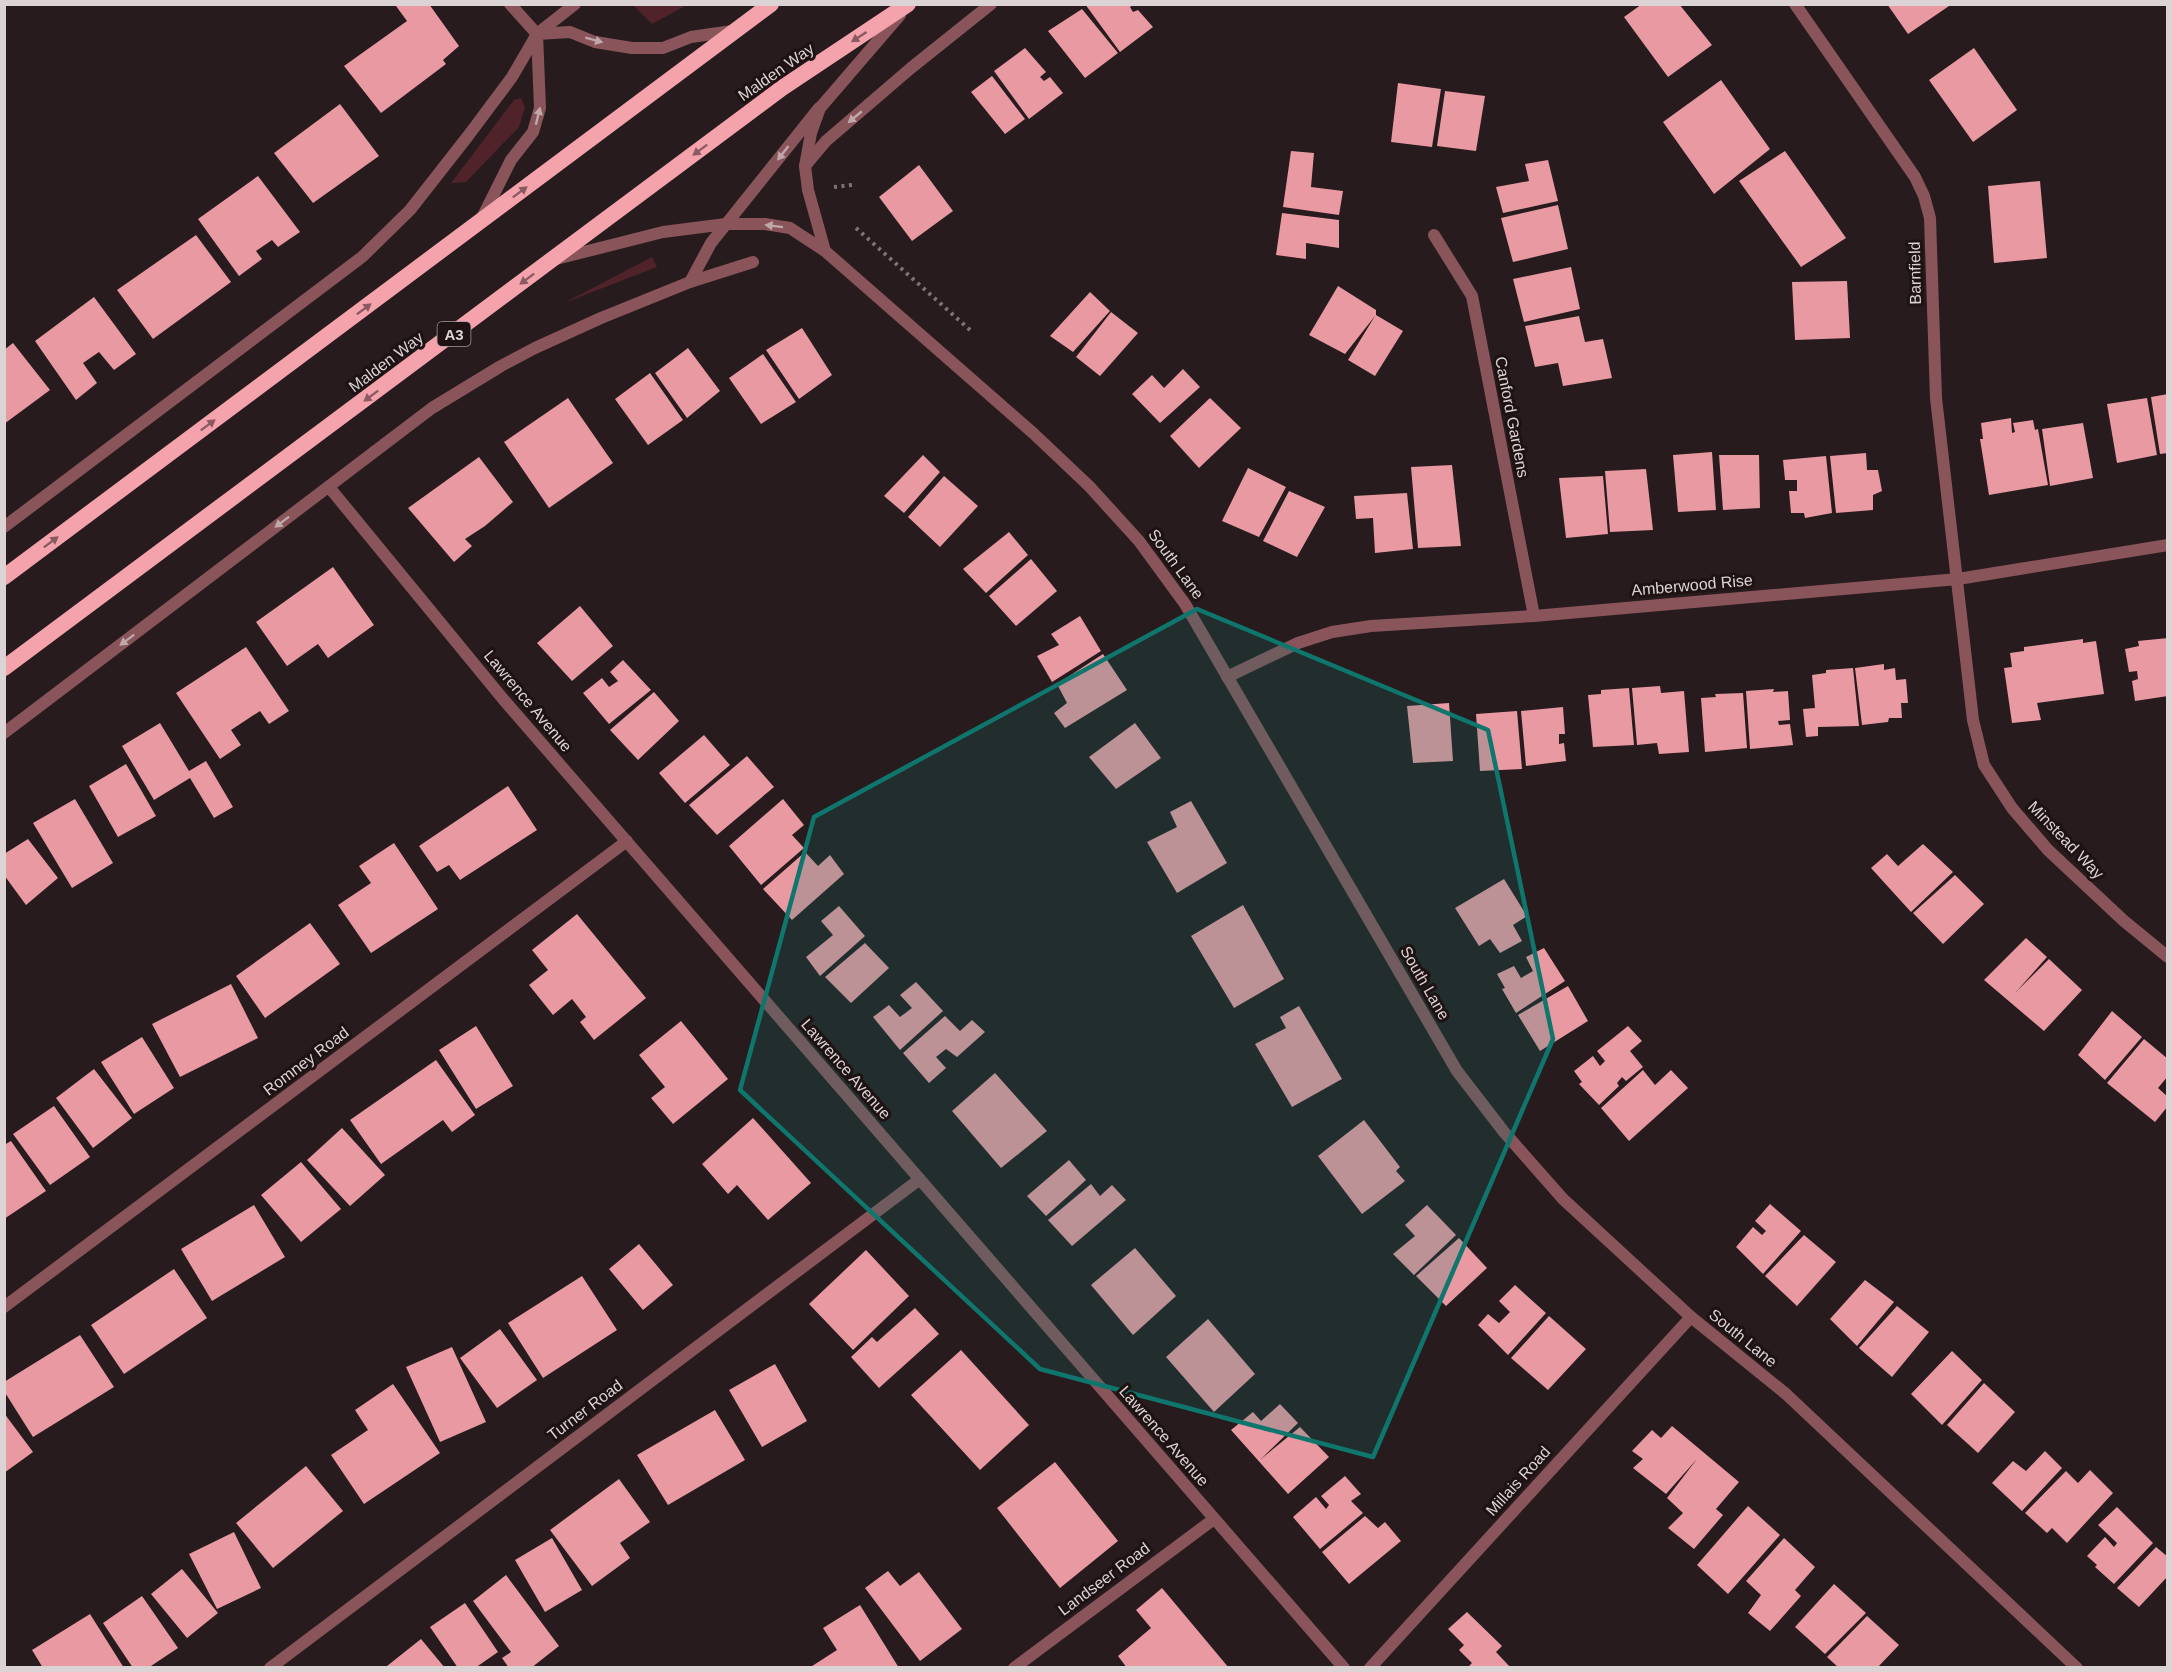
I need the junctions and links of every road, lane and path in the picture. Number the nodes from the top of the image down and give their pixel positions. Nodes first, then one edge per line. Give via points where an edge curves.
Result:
1 (510, 4) edge
2 (575, 4) edge
3 (771, 4) edge
4 (908, 4) edge
5 (990, 4) edge
6 (1795, 4) edge
7 (737, 31) junction
8 (537, 34) junction
9 (820, 108) junction
10 (805, 166) junction
11 (480, 222) junction
12 (726, 224) junction
13 (856, 228) dead end
14 (1434, 235) dead end
15 (825, 251) junction
16 (555, 259) junction
17 (753, 262) dead end
18 (690, 282) junction
19 (970, 330) dead end
20 (329, 487) junction
21 (4, 527) edge
22 (2168, 545) edge
23 (4, 577) edge
24 (1958, 579) junction
25 (1534, 616) junction
26 (4, 668) edge
27 (1227, 677) junction
28 (4, 733) edge
29 (627, 841) junction
30 (2168, 957) edge
31 (920, 1179) junction
32 (4, 1307) edge
33 (1691, 1317) junction
34 (1214, 1519) junction
35 (270, 1668) edge
36 (1014, 1668) edge
37 (1344, 1668) edge
38 (1370, 1668) edge
39 (2077, 1668) edge

1 - 8 street
2 - 8 street
3 - 7 highway
4 - 9 street
4 -> 16 highway, Malden Way / A3 via 782,88
5 -> 10 street via 826,141
6 - 24 street, Barnfield via 1915,177 1924,196 1932,237 1936,398
8 -> 7 street via 570,32 595,42 663,48 691,37
11 -> 7 highway
11 -> 8 street via 511,160 533,132 540,108
8 - 21 street via 512,77 410,210 362,257
9 - 10 street
9 -> 12 street
10 - 15 street
23 -> 11 highway
15 -> 12 street, South Lane via 790,228
12 - 16 street, South Lane via 663,232
12 - 18 street
13 - 19 path
14 - 25 street, Canford Gardens via 1472,296
15 - 27 street, South Lane via 1089,486 1139,541 1185,604
16 -> 26 highway, Malden Way / A3
17 - 18 street
18 - 20 street via 501,366 432,408
20 -> 28 street
20 - 29 street, Lawrence Avenue via 503,699
22 - 24 street, Amberwood Rise
24 - 25 street, Amberwood Rise
24 - 30 street, Minstead Way via 1972,720 1984,765 2012,808 2048,850
25 - 27 street, Amberwood Rise via 1332,632 1298,643
27 - 33 street, South Lane via 1457,1071 1563,1199
29 - 31 street, Lawrence Avenue
29 - 32 street, Romney Road
31 - 34 street, Lawrence Avenue
31 - 35 street, Turner Road
33 - 38 street, Millais Road
33 - 39 street, South Lane via 1794,1401
34 - 36 street, Landseer Road
34 - 37 street, Lawrence Avenue

